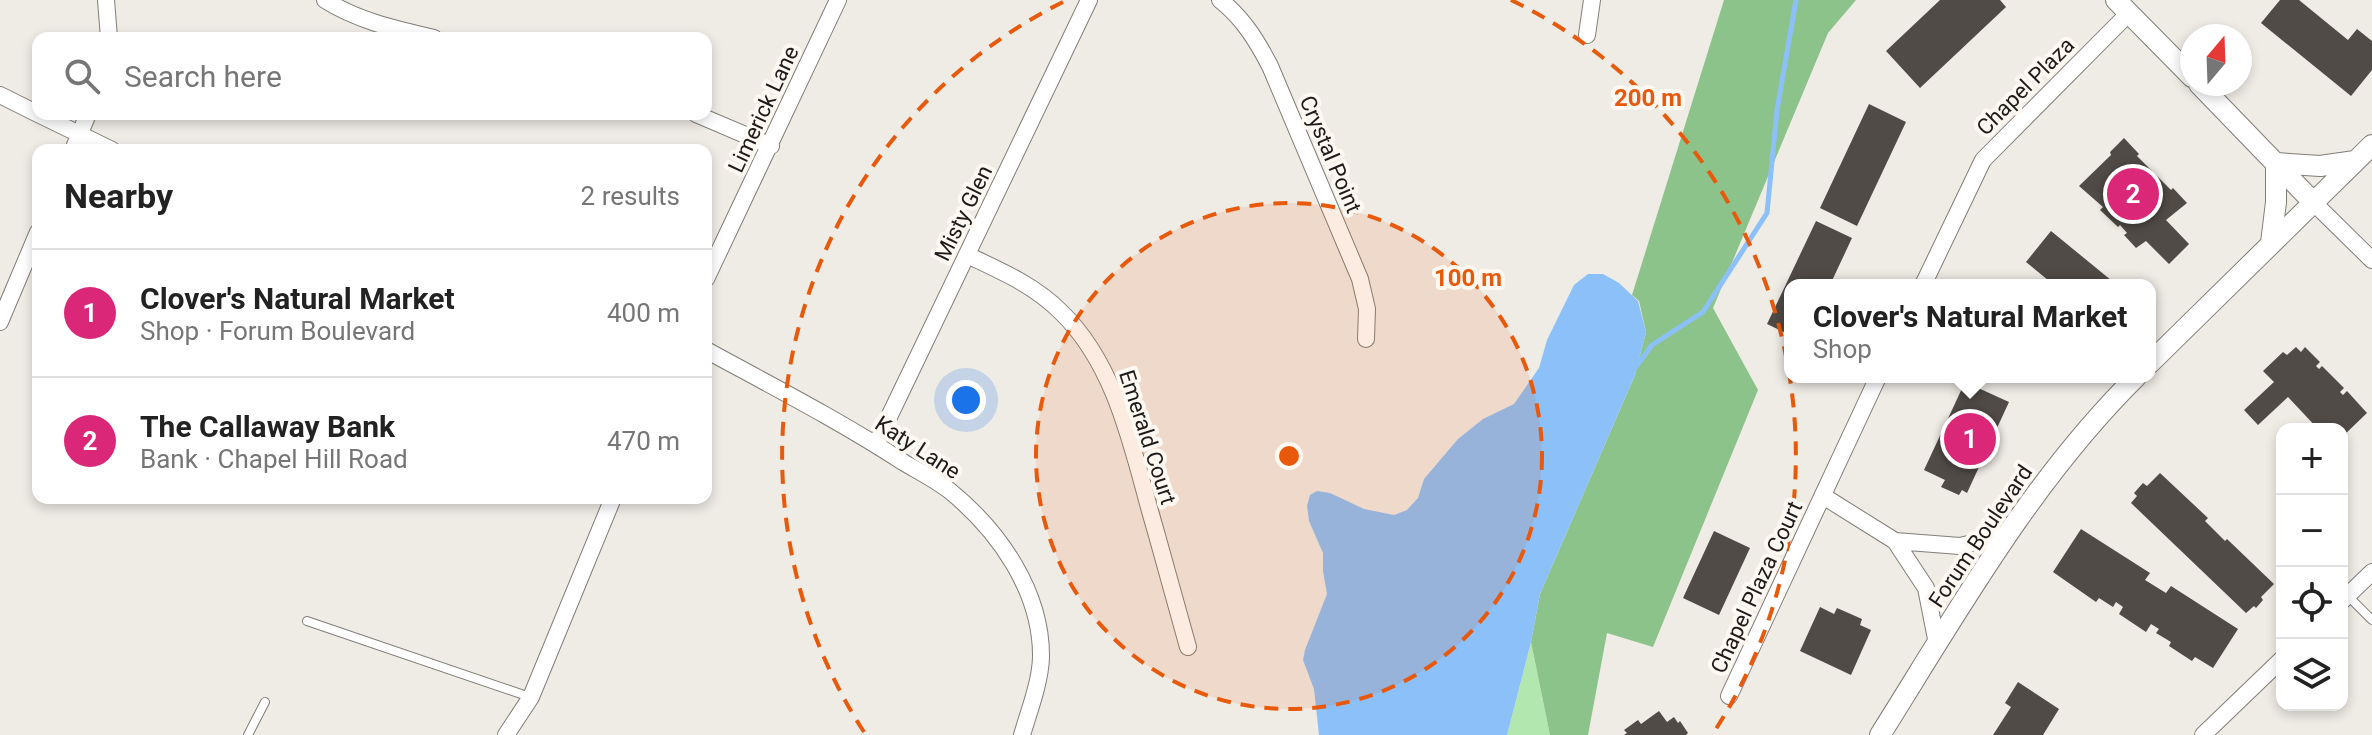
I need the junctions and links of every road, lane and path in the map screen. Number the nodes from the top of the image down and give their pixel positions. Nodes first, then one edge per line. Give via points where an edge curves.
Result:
1 (106, 0) edge
2 (325, 0) edge
3 (838, 0) edge
4 (1089, 0) edge
5 (1220, 0) edge
6 (1592, 0) edge
7 (2123, 6) edge
8 (109, 32) edge
9 (410, 32) edge
10 (1587, 35) dead end
11 (2180, 65) edge
12 (0, 95) edge
13 (2211, 96) edge
14 (32, 111) edge
15 (46, 120) edge
16 (85, 120) edge
17 (710, 120) edge
18 (76, 142) edge
19 (2372, 145) edge
20 (771, 146) junction
21 (2355, 161) junction
22 (2276, 163) junction
23 (2313, 202) junction
24 (2271, 243) junction
25 (32, 246) edge
26 (967, 255) junction
27 (2372, 260) edge
28 (712, 267) edge
29 (1926, 279) edge
30 (0, 322) edge
31 (1366, 339) dead end
32 (712, 353) edge
33 (2156, 357) edge
34 (1875, 383) edge
35 (2130, 383) edge
36 (876, 444) junction
37 (1823, 496) junction
38 (611, 504) edge
39 (2007, 535) junction
40 (1895, 541) junction
41 (2372, 572) edge
42 (2348, 595) edge
43 (2348, 600) edge
44 (2372, 620) edge
45 (307, 621) dead end
46 (1937, 644) junction
47 (1188, 647) dead end
48 (2276, 665) edge
49 (1729, 696) dead end
50 (531, 697) junction
51 (265, 702) dead end
52 (248, 735) edge
53 (506, 735) edge
54 (1022, 735) edge
55 (1880, 735) edge
56 (2203, 735) edge

1 - 8 street
2 - 9 street via 340,10
3 - 20 street, Limerick Lane
4 - 26 street, Misty Glen
5 - 31 street, Crystal Point via 1252,33 1270,66 1360,279
6 - 10 street
7 - 11 street
7 - 29 street, Chapel Plaza via 1983,160
12 - 14 street
13 - 22 street
15 - 18 street
16 - 18 street
17 - 20 street
19 - 21 street
20 - 28 street, Limerick Lane
21 - 22 street via 2320,166
21 - 23 street
22 - 23 street
22 - 24 street
23 - 24 street
23 - 27 street
24 - 33 street
25 - 30 street
26 - 36 street, Misty Glen
26 - 47 street, Emerald Court via 1043,295 1099,361 1136,459
32 - 36 street, Katy Lane
34 - 37 street
35 - 39 street, Forum Boulevard via 2064,454
36 - 54 street, Katy Lane via 950,491 990,532 1026,587 1038,624 1041,660
37 - 40 street
37 - 49 street, Chapel Plaza Court
38 - 50 street
39 - 40 street via 1960,546
39 - 46 street, Forum Boulevard
40 - 46 street via 1926,588
41 - 42 street
43 - 44 lane
45 - 50 lane
46 - 55 street, Forum Boulevard
48 - 56 street
50 - 53 street
51 - 52 lane

